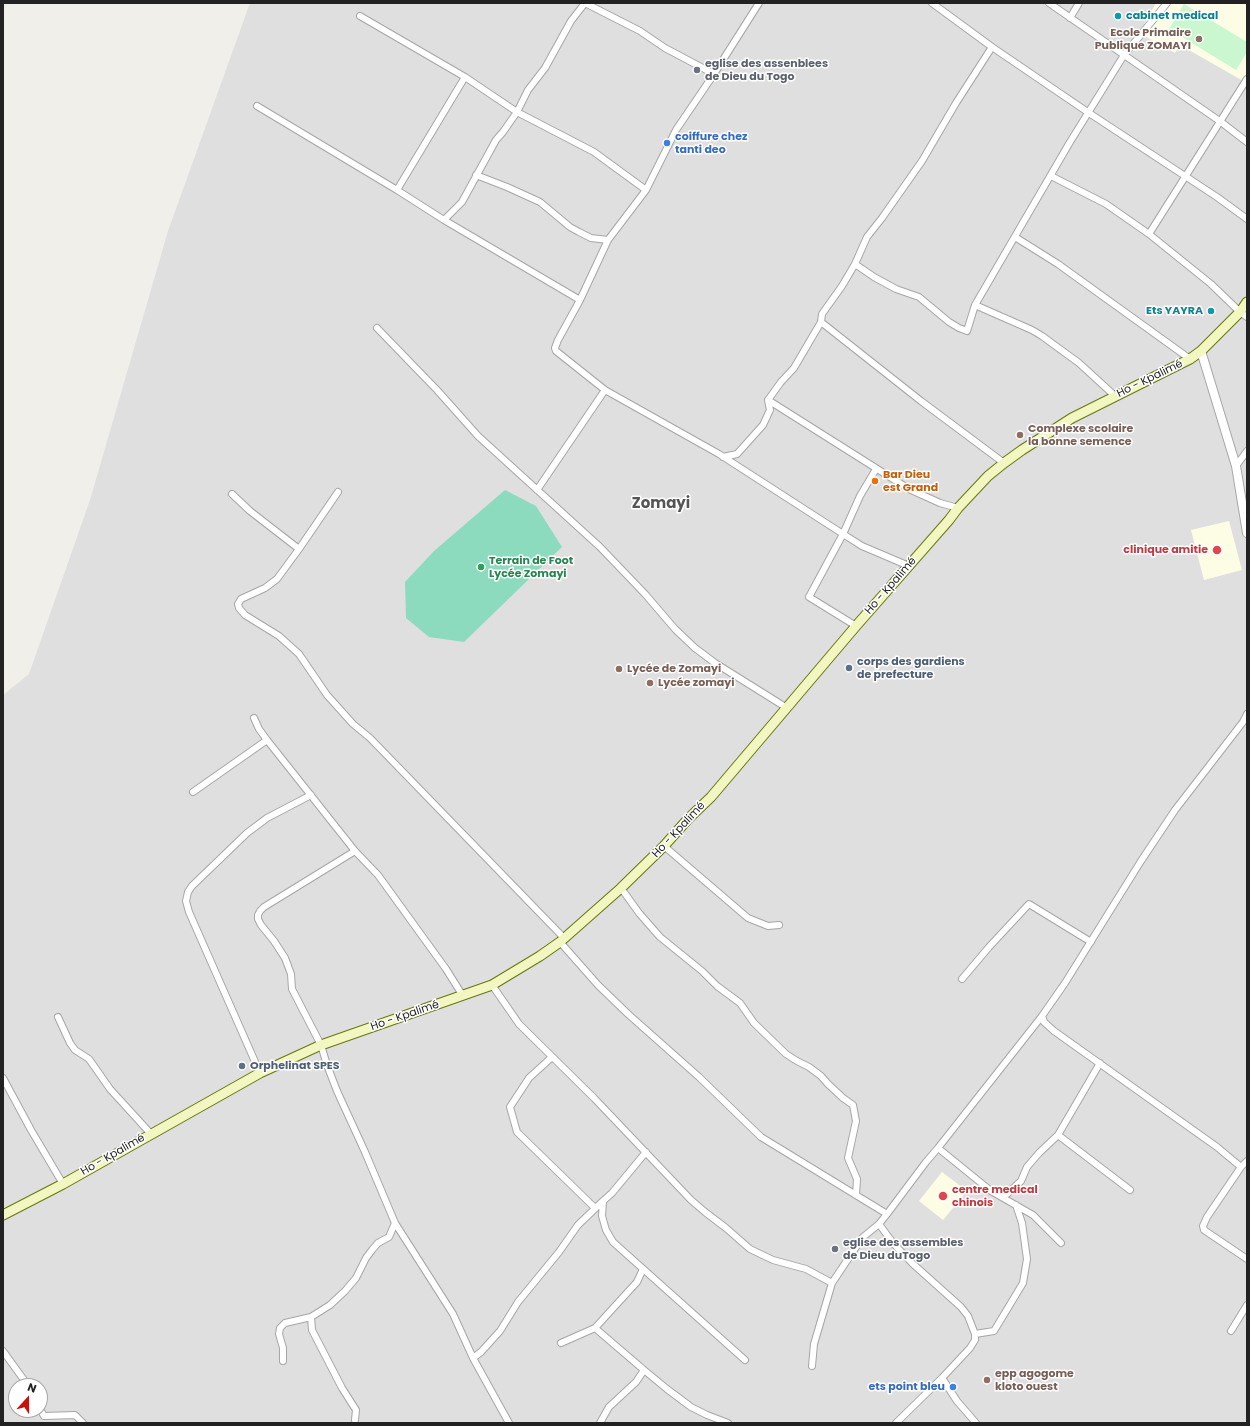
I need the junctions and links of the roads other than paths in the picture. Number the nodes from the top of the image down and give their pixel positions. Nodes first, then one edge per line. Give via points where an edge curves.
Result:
1 (585, 3) edge
2 (759, 3) edge
3 (932, 3) edge
4 (1049, 3) edge
5 (1079, 3) edge
6 (1167, 3) edge
7 (360, 16) dead end
8 (1070, 18) junction
9 (992, 47) junction
10 (1124, 55) junction
11 (714, 74) junction
12 (465, 77) junction
13 (1247, 80) edge
14 (257, 106) dead end
15 (517, 112) junction
16 (1089, 113) junction
17 (1221, 122) junction
18 (1247, 142) edge
19 (476, 175) junction
20 (1051, 176) junction
21 (1186, 176) junction
22 (397, 190) junction
23 (646, 190) junction
24 (1247, 219) edge
25 (444, 220) junction
26 (1149, 234) junction
27 (1015, 237) junction
28 (608, 240) junction
29 (855, 264) junction
30 (580, 300) junction
31 (1247, 302) edge
32 (975, 305) junction
33 (1243, 315) edge
34 (821, 322) junction
35 (377, 328) dead end
36 (1201, 351) junction
37 (1190, 359) junction
38 (605, 390) junction
39 (1115, 396) junction
40 (768, 400) junction
41 (1247, 451) edge
42 (723, 457) junction
43 (1004, 463) junction
44 (1236, 466) junction
45 (876, 469) junction
46 (537, 490) junction
47 (338, 492) dead end
48 (232, 494) dead end
49 (958, 508) junction
50 (1247, 533) edge
51 (843, 534) junction
52 (300, 548) junction
53 (909, 566) junction
54 (856, 626) junction
55 (787, 708) junction
56 (1247, 714) edge
57 (254, 718) dead end
58 (267, 740) junction
59 (193, 792) dead end
60 (311, 795) junction
61 (664, 846) junction
62 (355, 851) junction
63 (621, 888) junction
64 (779, 925) dead end
65 (562, 940) junction
66 (1091, 942) junction
67 (962, 979) dead end
68 (492, 986) junction
69 (463, 996) junction
70 (1042, 1016) junction
71 (58, 1017) dead end
72 (321, 1045) junction
73 (552, 1057) junction
74 (1100, 1063) junction
75 (260, 1073) junction
76 (3, 1078) edge
77 (151, 1134) junction
78 (1058, 1135) junction
79 (938, 1148) junction
80 (646, 1152) junction
81 (1247, 1161) edge
82 (1241, 1167) junction
83 (63, 1184) junction
84 (1130, 1190) dead end
85 (991, 1191) junction
86 (856, 1195) junction
87 (603, 1201) junction
88 (1016, 1205) junction
89 (595, 1208) junction
90 (3, 1214) edge
91 (887, 1214) junction
92 (396, 1223) junction
93 (879, 1224) junction
94 (1061, 1243) dead end
95 (1247, 1259) edge
96 (643, 1269) junction
97 (832, 1283) junction
98 (1247, 1306) edge
99 (311, 1317) junction
100 (595, 1328) junction
101 (1231, 1332) dead end
102 (975, 1334) junction
103 (562, 1343) dead end
104 (3, 1351) edge
105 (473, 1358) junction
106 (745, 1360) dead end
107 (283, 1361) dead end
108 (812, 1366) dead end
109 (644, 1370) junction
110 (23, 1378) edge
111 (942, 1378) junction
112 (48, 1416) edge
113 (355, 1420) dead end
114 (83, 1423) edge
115 (509, 1423) edge
116 (600, 1423) edge
117 (728, 1423) edge
118 (896, 1423) edge
119 (976, 1423) edge

1 - 11 street
1 - 15 street via 571,21
2 - 11 street
3 - 9 street
4 - 8 street
5 - 8 street
6 - 10 street
7 - 12 street
8 - 10 street
9 - 16 street
9 - 29 street via 922,161 867,237
10 - 16 street
10 - 17 street
11 - 23 street via 676,130
12 - 15 street
12 - 22 street
13 - 17 street
14 - 22 street
15 - 19 street via 496,140
15 - 23 street via 594,152
16 - 20 street
16 - 21 street
17 - 18 street
17 - 21 street
19 - 25 street via 462,202
19 - 28 street via 540,202 570,227 591,238
20 - 26 street via 1106,204
20 - 27 street
21 - 24 street
21 - 26 street
22 - 25 street
23 - 28 street
25 - 30 street
26 - 33 street via 1211,284
27 - 32 street
27 - 37 street via 1058,264
28 - 30 street
29 - 32 street via 896,289 919,297 949,322 967,331
29 - 34 street via 822,314
30 - 38 street via 558,340 556,351
31 - 33 main road, Ho - Kpalimé
32 - 39 street via 1042,336 1079,362
33 - 36 main road, Ho - Kpalimé
34 - 40 street via 794,368
34 - 43 street
35 - 46 street via 478,436
36 - 37 main road, Ho - Kpalimé
36 - 44 street
37 - 39 main road, Ho - Kpalimé
38 - 42 street
38 - 46 street
39 - 43 main road, Ho - Kpalimé via 1072,418
40 - 42 street via 770,410 763,425 737,454
40 - 45 street
41 - 44 street
42 - 51 street
43 - 49 main road, Ho - Kpalimé
44 - 50 street
45 - 49 street via 909,490
45 - 51 street via 860,496
46 - 55 street via 600,547 695,648
47 - 52 street
48 - 52 street via 250,511
49 - 53 main road, Ho - Kpalimé
51 - 53 street via 862,546
51 - 54 street via 809,597
52 - 65 street via 277,579 241,600 239,608 245,615 279,636 299,654 326,695
53 - 54 main road, Ho - Kpalimé
54 - 55 main road, Ho - Kpalimé
55 - 61 main road, Ho - Kpalimé via 711,797
56 - 66 street via 1175,810
57 - 58 street
58 - 59 street
58 - 60 street
60 - 62 street
60 - 75 street via 267,818 247,833 192,886 186,901
61 - 63 main road, Ho - Kpalimé
61 - 64 street via 748,918 768,926
62 - 69 street via 378,875
62 - 72 street via 270,903 258,915 261,925 285,958 291,974 292,989
63 - 65 main road, Ho - Kpalimé
63 - 86 street via 660,937 740,1003 754,1023 786,1054 809,1066 853,1104 856,1121 848,1158 857,1179
65 - 68 main road, Ho - Kpalimé
65 - 86 street via 603,990 761,1136
66 - 67 street via 1029,904
66 - 70 street
68 - 69 main road, Ho - Kpalimé
68 - 73 street via 519,1024
69 - 72 main road, Ho - Kpalimé
70 - 74 street via 1044,1022 1054,1031
70 - 79 street
71 - 77 street via 70,1044 89,1059 110,1089
72 - 75 main road, Ho - Kpalimé
72 - 92 street via 337,1091
73 - 80 street
73 - 89 street via 529,1078 510,1107 515,1126 517,1132
74 - 78 street
74 - 82 street
75 - 77 main road, Ho - Kpalimé
76 - 83 street
77 - 83 main road, Ho - Kpalimé
78 - 84 street
78 - 85 street via 1039,1153 1027,1167 1021,1181 1007,1194
79 - 85 street
79 - 91 street
80 - 87 street
80 - 97 street via 691,1200 742,1243 765,1256 806,1269
81 - 82 street
82 - 95 street via 1203,1226 1204,1230
83 - 90 main road, Ho - Kpalimé
85 - 88 street
86 - 91 street
87 - 89 street
87 - 96 street via 602,1216 613,1242
88 - 94 street via 1033,1215
88 - 102 street via 1022,1223 1027,1259 1023,1283 994,1331
89 - 105 street via 578,1225 518,1302 500,1331
91 - 93 street
92 - 99 street via 389,1237 372,1250 356,1278 345,1291 330,1305
92 - 105 street via 453,1314
93 - 97 street via 862,1238
93 - 102 street via 893,1244 965,1312
96 - 100 street via 637,1282
96 - 106 street
97 - 108 street via 814,1344
98 - 101 street
99 - 107 street via 284,1323 280,1328
99 - 113 street via 312,1330 356,1410
100 - 103 street
100 - 109 street
102 - 111 street via 975,1340 970,1348
104 - 110 street
105 - 115 street
109 - 116 street via 636,1382 609,1407
109 - 117 street via 691,1406 707,1416
111 - 118 street
111 - 119 street
112 - 114 street via 74,1415

